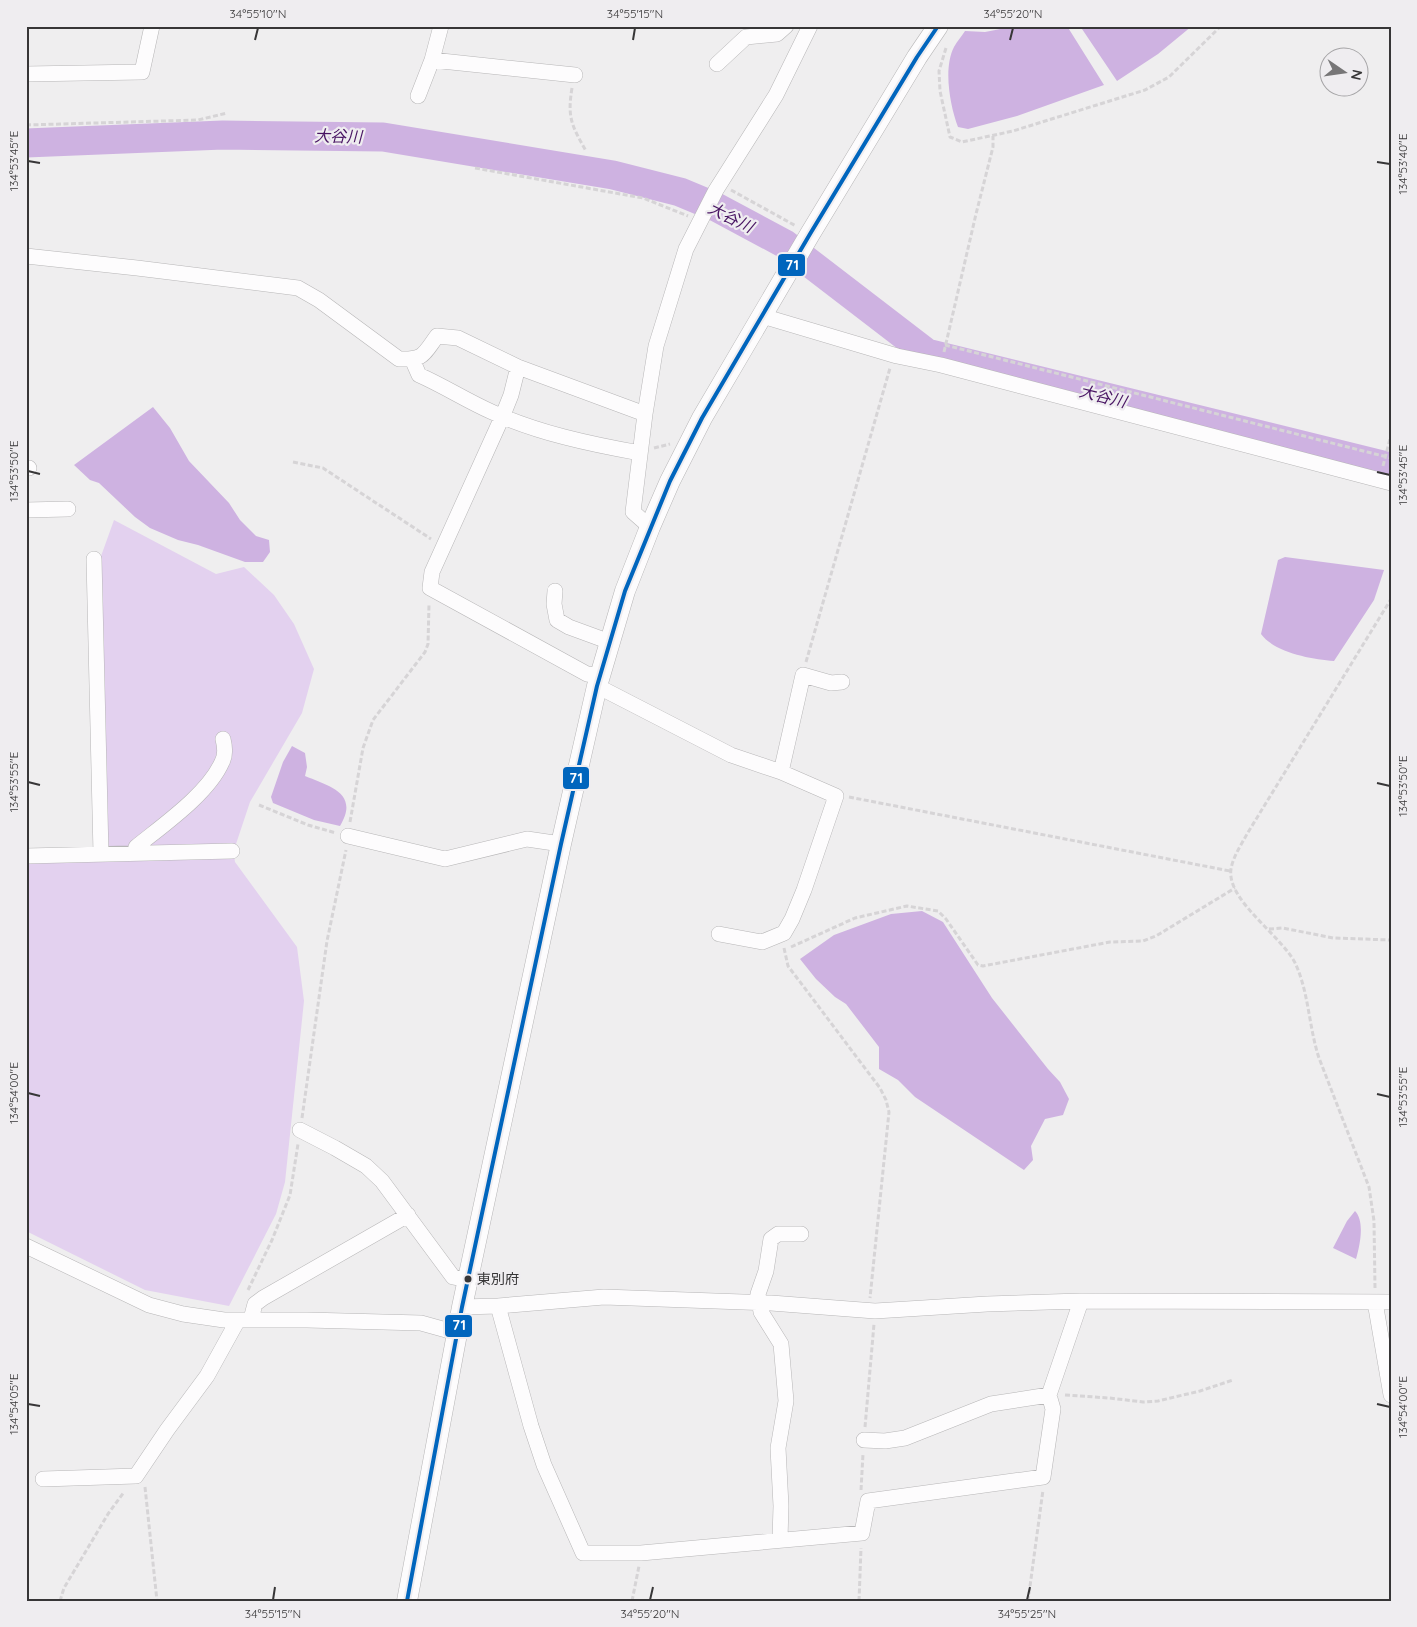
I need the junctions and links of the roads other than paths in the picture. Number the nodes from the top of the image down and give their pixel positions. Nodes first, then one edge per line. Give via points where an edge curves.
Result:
1 (152, 26) edge
2 (441, 26) edge
3 (786, 26) edge
4 (810, 26) edge
5 (943, 35) edge
6 (432, 60) junction
7 (717, 64) dead end
8 (26, 74) edge
9 (575, 75) road end
10 (418, 96) dead end
11 (26, 256) edge
12 (762, 316) junction
13 (412, 360) junction
14 (518, 367) junction
15 (645, 414) junction
16 (502, 416) junction
17 (641, 451) junction
18 (1391, 483) edge
19 (68, 509) dead end
20 (26, 510) edge
21 (650, 527) junction
22 (94, 560) dead end
23 (555, 591) dead end
24 (610, 642) junction
25 (599, 681) junction
26 (842, 682) dead end
27 (223, 739) dead end
28 (782, 772) junction
29 (348, 836) road end
30 (561, 844) junction
31 (232, 851) dead end
32 (135, 853) junction
33 (101, 854) junction
34 (26, 856) edge
35 (719, 934) dead end
36 (300, 1130) road end
37 (408, 1215) junction
38 (801, 1234) dead end
39 (26, 1246) edge
40 (468, 1280) junction
41 (1081, 1301) junction
42 (1375, 1302) junction
43 (1391, 1302) edge
44 (759, 1303) junction
45 (498, 1306) junction
46 (462, 1307) junction
47 (244, 1320) junction
48 (457, 1333) junction
49 (1049, 1395) junction
50 (1391, 1395) edge
51 (864, 1440) road end
52 (43, 1479) dead end
53 (780, 1539) junction
54 (407, 1601) edge

1 - 8 street via 142,72
2 - 6 street
3 - 7 street via 777,34 746,37
4 - 15 street via 776,95 720,184 686,249 656,346
5 - 12 main road via 917,57
6 - 9 street
6 - 10 street
11 - 13 street via 298,288 399,359
12 - 18 street via 894,355 941,364
12 - 21 main road via 688,446
13 - 14 street via 422,357 437,336 458,338
13 - 16 street via 419,375
14 - 15 street
14 - 16 street
15 - 17 street
16 - 17 street via 578,441
16 - 25 street via 432,572 430,588
17 - 21 street via 633,512
19 - 20 street
21 - 24 main road via 625,591
22 - 33 street
23 - 24 street via 557,620
24 - 25 main road
25 - 28 street via 731,754
25 - 30 main road
26 - 28 street via 832,683 803,675
27 - 32 street via 223,761 210,782 172,819 136,847
28 - 35 street via 836,796 804,890 784,933 762,942
29 - 30 street via 445,859 527,839
30 - 40 main road
31 - 32 street
32 - 33 street
33 - 34 street
36 - 37 street via 366,1166
37 - 40 street via 453,1277
37 - 47 street via 263,1298
38 - 44 street via 778,1234 771,1240 758,1294
39 - 47 street via 149,1305 183,1314
40 - 46 main road
41 - 42 street
41 - 44 street via 872,1311
41 - 49 street
42 - 43 street
42 - 50 street
44 - 45 street via 604,1297
44 - 53 street via 781,1344 786,1401 778,1448
45 - 46 street
45 - 53 street via 530,1426 583,1552 641,1553
46 - 48 main road
47 - 48 street via 421,1323
47 - 52 street via 136,1476
48 - 54 main road
49 - 51 street via 992,1404 904,1438
49 - 53 street via 1053,1409 1043,1477 868,1501 862,1533

